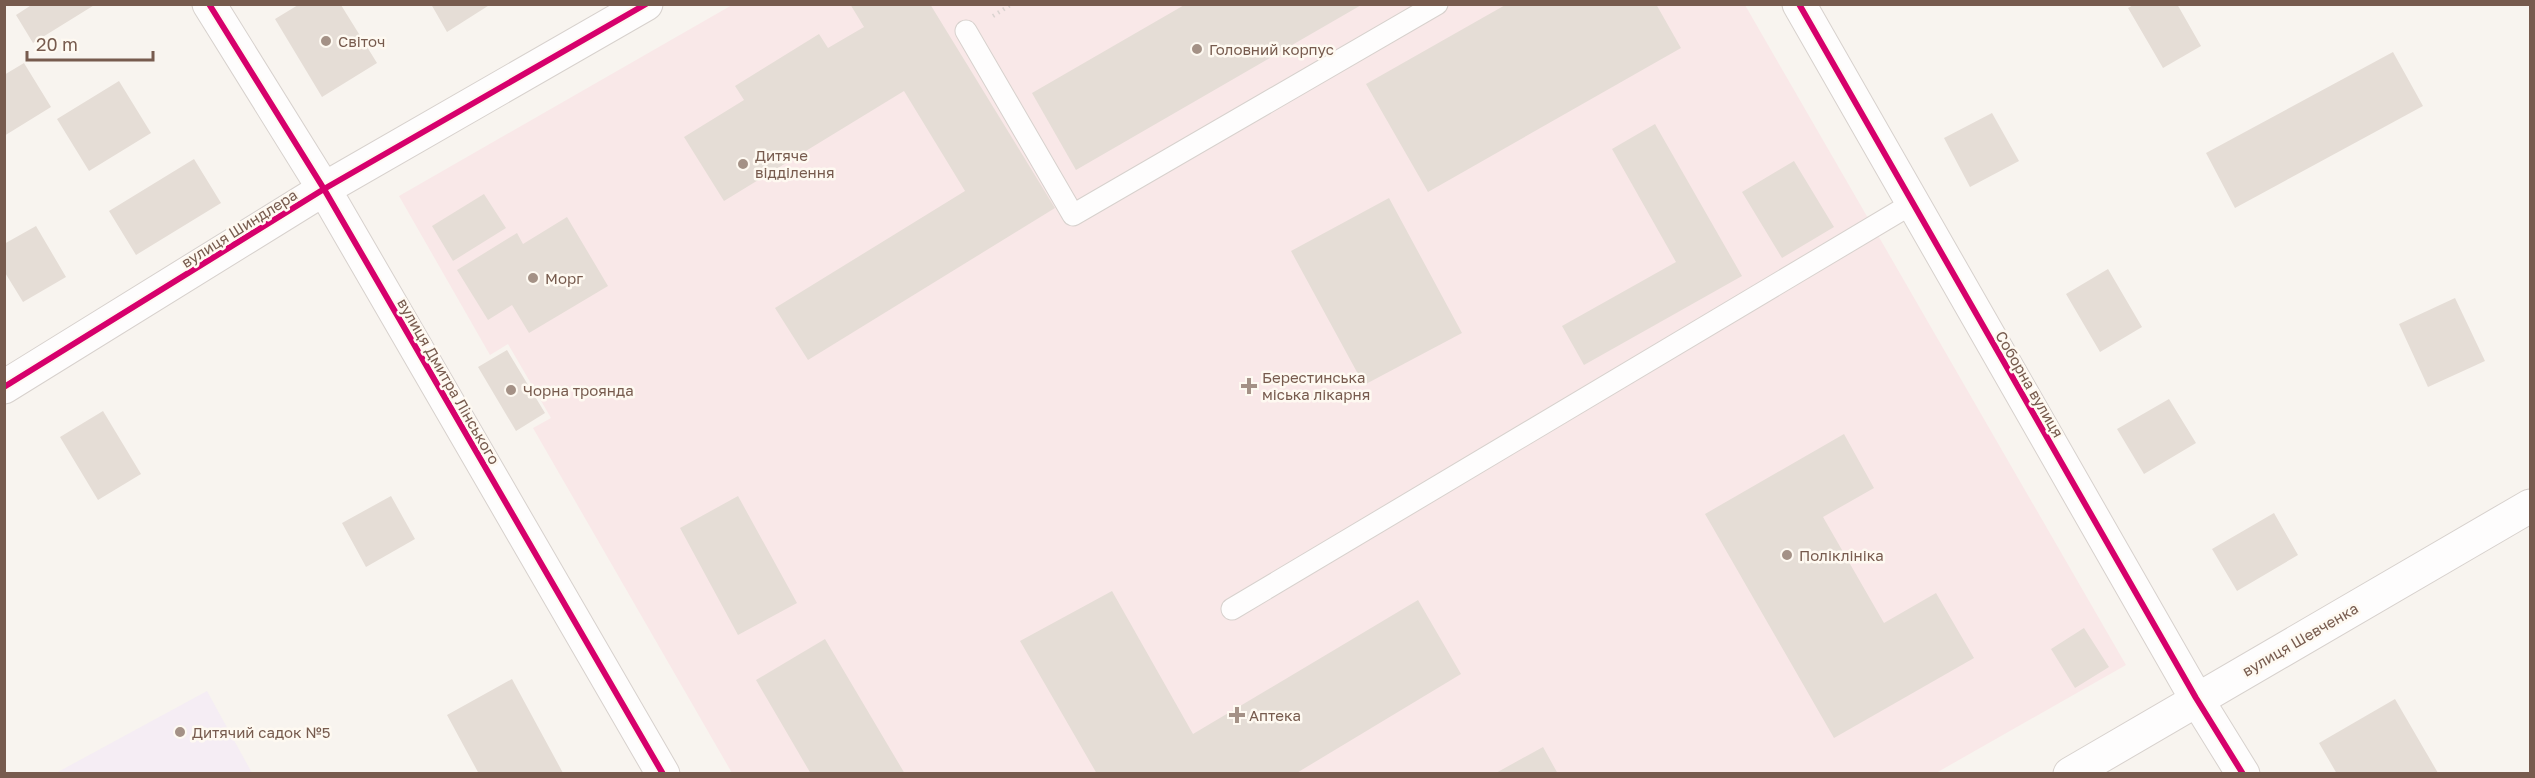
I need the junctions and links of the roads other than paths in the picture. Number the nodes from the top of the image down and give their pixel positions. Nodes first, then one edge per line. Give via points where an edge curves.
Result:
1 (209, 4) edge
2 (646, 4) edge
3 (1437, 4) edge
4 (1799, 4) edge
5 (966, 31) dead end
6 (324, 189) junction
7 (1913, 202) junction
8 (4, 387) edge
9 (2530, 506) edge
10 (1232, 609) dead end
11 (2196, 698) junction
12 (663, 774) edge
13 (2070, 774) edge
14 (2243, 774) edge

1 - 6 street, вулиця Дмитра Лінського
2 - 6 street, вулиця Шиндлера
3 - 5 lane via 1073,215
4 - 7 street, Соборна вулиця
6 - 8 street, вулиця Шиндлера
6 - 12 street, вулиця Дмитра Лінського
7 - 10 lane
7 - 11 street, Соборна вулиця
9 - 11 street, вулиця Шевченка
11 - 13 street, вулиця Шевченка
11 - 14 street, Соборна вулиця

